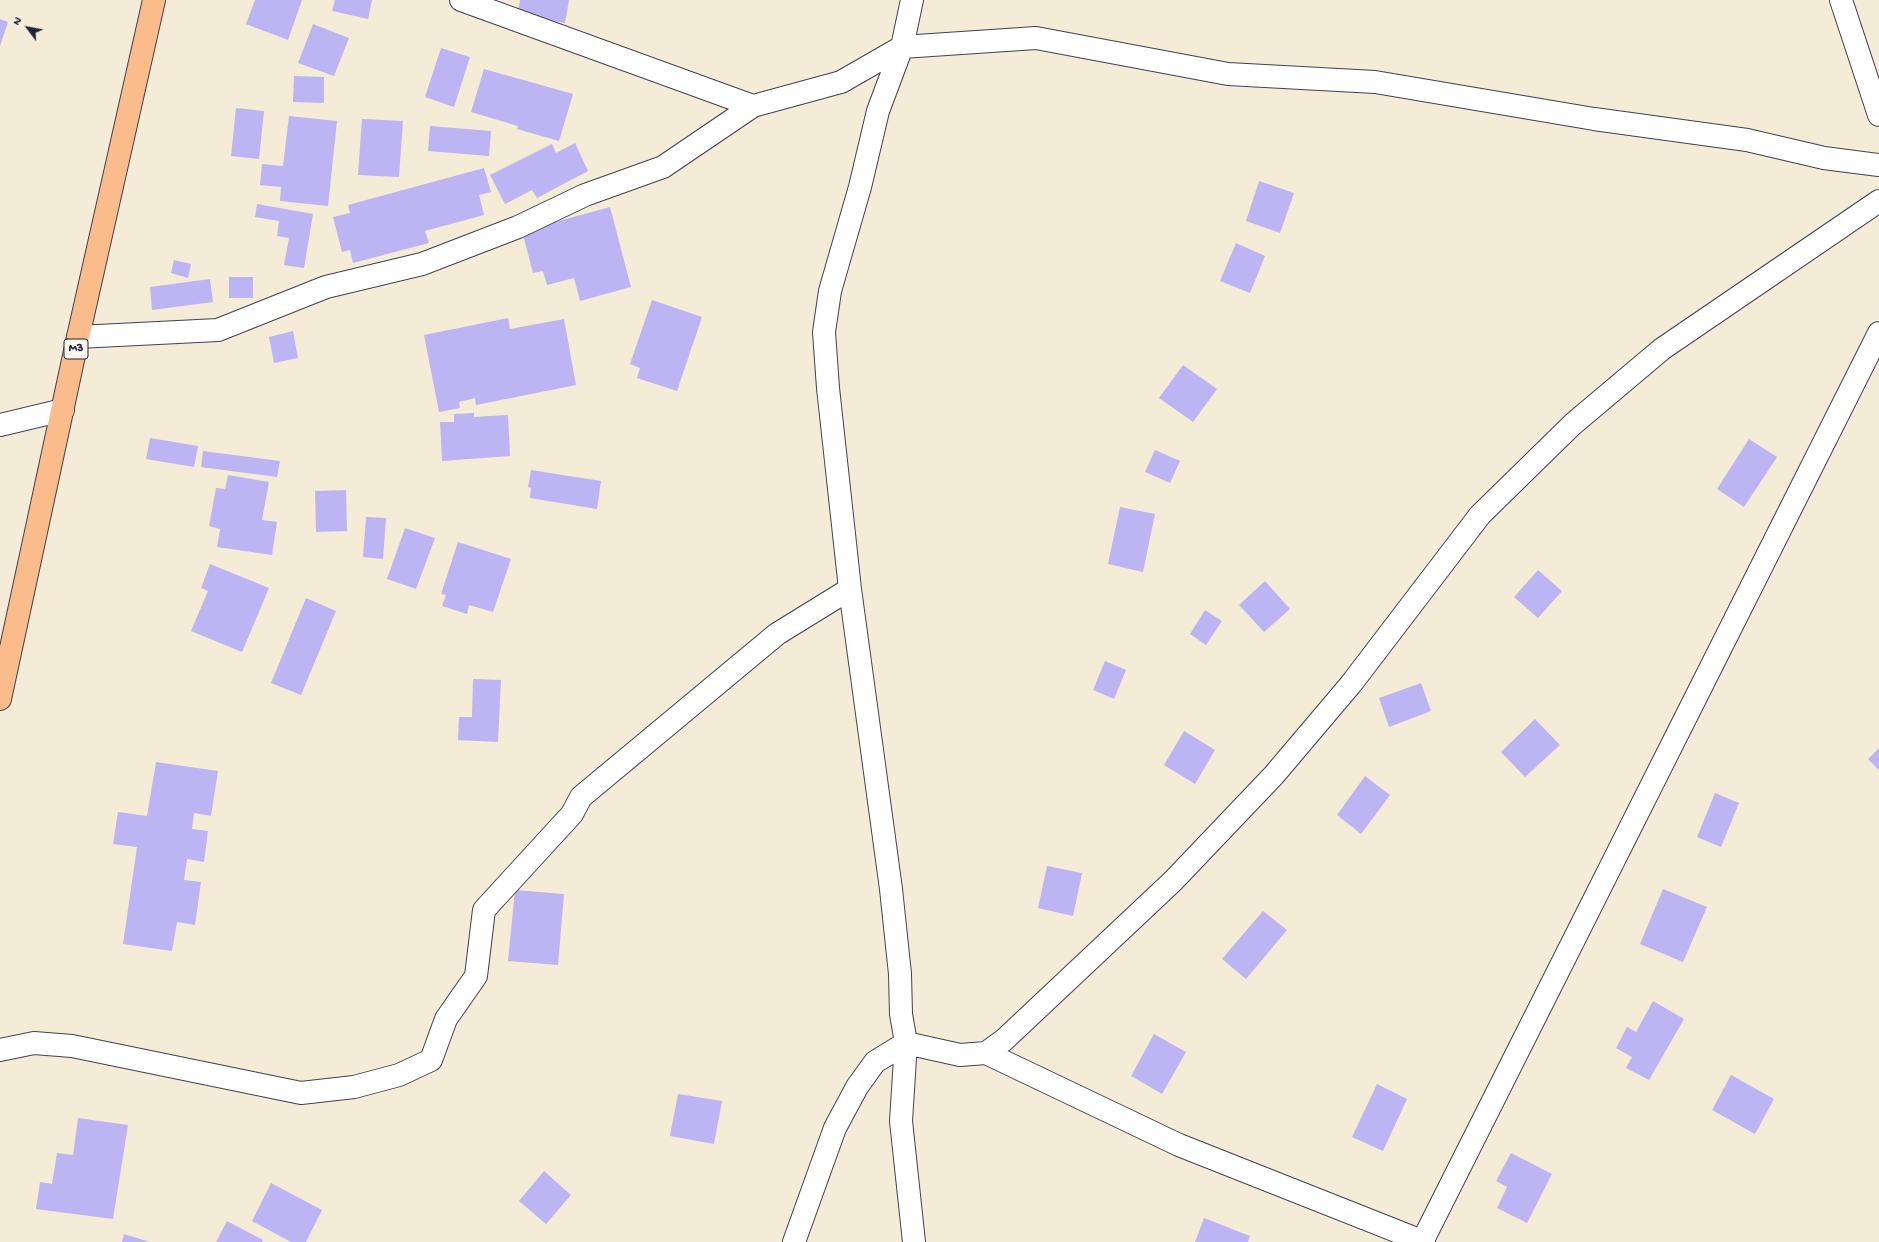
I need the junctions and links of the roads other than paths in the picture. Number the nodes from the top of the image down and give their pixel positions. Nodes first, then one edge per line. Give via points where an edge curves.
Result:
1 (154, 0) edge
2 (461, 0) edge
3 (912, 0) edge
4 (1841, 0) edge
5 (902, 47) junction
6 (753, 106) junction
7 (1879, 115) edge
8 (1879, 165) edge
9 (1879, 201) edge
10 (1879, 333) edge
11 (78, 337) junction
12 (64, 410) junction
13 (0, 425) edge
14 (850, 589) junction
15 (0, 698) edge
16 (906, 1043) junction
17 (0, 1050) edge
18 (986, 1053) junction
19 (794, 1242) edge
20 (914, 1242) edge
21 (1423, 1242) edge

1 - 11 main road, M3
2 - 6 street
3 - 5 street
4 - 7 street
5 - 6 street via 840,82
5 - 8 street via 1036,38 1228,74 1376,82 1594,119 1747,140 1824,158
5 - 14 street via 878,111 860,187 830,291 824,332
6 - 11 street via 663,167 585,195 518,227 422,264 326,287 218,330
9 - 18 street via 1662,350 1573,424 1480,515 1351,684 1268,781 1173,881 1004,1040
10 - 21 street
11 - 12 main road, M3
12 - 13 street
12 - 15 main road, M3
14 - 16 street via 891,889 900,974 901,1014
14 - 17 street via 777,634 581,797 572,814 484,910 476,976 446,1019 431,1060 399,1075 354,1087 301,1093 72,1046 34,1043
16 - 18 street via 960,1055
16 - 19 street via 875,1062 857,1087 835,1128
16 - 20 street via 901,1121
18 - 21 street via 1179,1145

